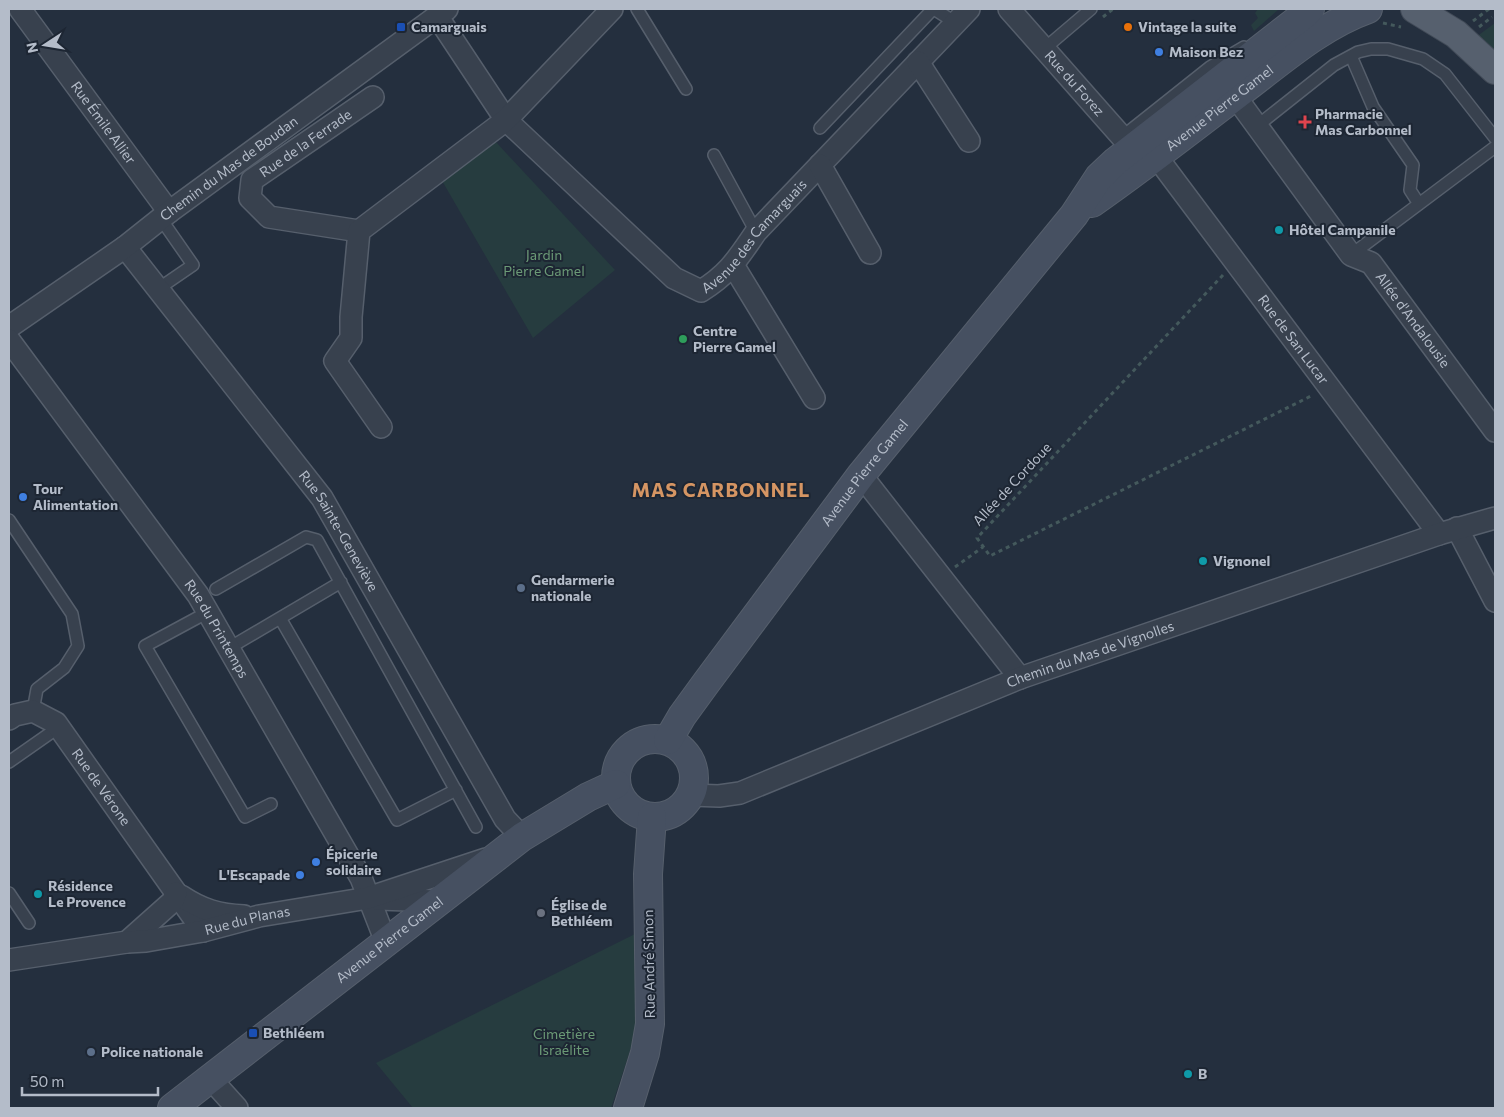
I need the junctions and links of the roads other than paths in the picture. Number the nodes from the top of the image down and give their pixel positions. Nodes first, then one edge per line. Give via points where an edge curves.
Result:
1 (20, 9) edge
2 (612, 9) edge
3 (637, 9) edge
4 (933, 9) edge
5 (1009, 9) edge
6 (1091, 9) edge
7 (1310, 9) edge
8 (1368, 9) edge
9 (1415, 9) edge
10 (442, 12) edge
11 (962, 16) edge
12 (1044, 49) junction
13 (1351, 56) junction
14 (918, 62) junction
15 (1495, 70) edge
16 (686, 89) dead end
17 (1235, 96) junction
18 (373, 97) dead end
19 (506, 120) junction
20 (1257, 126) junction
21 (820, 128) dead end
22 (1495, 138) edge
23 (969, 141) dead end
24 (1140, 147) junction
25 (1495, 147) edge
26 (714, 155) dead end
27 (820, 165) junction
28 (1419, 204) junction
29 (165, 216) junction
30 (359, 230) junction
31 (756, 232) junction
32 (125, 247) junction
33 (870, 253) dead end
34 (1351, 255) junction
35 (733, 265) junction
36 (158, 289) junction
37 (9, 327) edge
38 (9, 340) edge
39 (814, 398) dead end
40 (381, 426) dead end
41 (1495, 431) edge
42 (860, 475) junction
43 (1495, 518) edge
44 (9, 520) edge
45 (1448, 531) junction
46 (341, 582) junction
47 (216, 589) dead end
48 (1495, 601) edge
49 (208, 612) junction
50 (280, 618) junction
51 (228, 648) junction
52 (1020, 678) junction
53 (33, 711) junction
54 (9, 719) edge
55 (59, 728) junction
56 (668, 740) junction
57 (9, 762) edge
58 (616, 784) junction
59 (456, 790) junction
60 (691, 795) junction
61 (271, 804) dead end
62 (652, 817) junction
63 (476, 827) dead end
64 (522, 837) junction
65 (500, 854) junction
66 (9, 893) edge
67 (176, 893) junction
68 (368, 898) junction
69 (438, 901) junction
70 (259, 916) junction
71 (29, 923) dead end
72 (203, 932) junction
73 (127, 942) junction
74 (386, 942) junction
75 (9, 960) edge
76 (210, 1078) junction
77 (172, 1108) edge
78 (237, 1108) edge
79 (628, 1108) edge

1 - 29 street, Rue Émile Allier
2 - 19 street
3 - 16 lane
4 - 11 lane
4 - 21 lane
5 - 12 street, Rue du Forez
6 - 12 lane
7 - 24 street, Avenue Pierre Gamel
8 - 17 street, Avenue Pierre Gamel via 1343,19 1300,47
9 - 15 main road via 1456,34
10 - 19 street, Avenue des Camarguais
10 - 29 street, Chemin du Mas de Boudan
11 - 14 street, Avenue des Camarguais
12 - 24 street, Rue du Forez
13 - 20 lane via 1334,65
13 - 22 lane via 1371,49 1388,49 1423,59 1445,74
13 - 28 lane via 1373,107 1414,165 1410,190
14 - 23 street
14 - 27 street, Avenue des Camarguais
17 - 20 street, Allée d'Andalousie
17 - 24 street, Avenue Pierre Gamel
18 - 30 street, Rue de la Ferrade via 252,180 250,198 268,217
19 - 30 street
19 - 35 street, Avenue des Camarguais via 674,278 701,291
20 - 34 street, Allée d'Andalousie
24 - 42 street, Avenue Pierre Gamel via 1074,215
24 - 45 street, Rue de San Lucar via 1235,262 1329,387
25 - 28 lane
26 - 31 lane
27 - 31 street, Avenue des Camarguais
27 - 33 street
28 - 34 lane
29 - 32 street, Chemin du Mas de Boudan
29 - 36 lane via 193,265
30 - 40 street via 350,317 351,338 335,360
31 - 35 street, Avenue des Camarguais
32 - 36 street, Rue Sainte-Geneviève
32 - 37 street, Chemin du Mas de Boudan
34 - 41 street, Allée d'Andalousie via 1371,263
35 - 39 street
36 - 64 street, Rue Sainte-Geneviève via 322,498 506,819
38 - 49 street, Rue du Printemps
42 - 52 street
42 - 56 street, Avenue Pierre Gamel via 706,682
43 - 45 street, Chemin du Mas de Vignolles
44 - 53 lane via 72,614 78,646 64,668 37,689
45 - 48 street, Rue de San Lucar
45 - 52 street, Chemin du Mas de Vignolles
46 - 47 lane via 317,540 306,536
46 - 50 lane
46 - 59 lane
49 - 51 street, Rue du Printemps
49 - 61 lane via 145,646 245,817
50 - 51 lane
50 - 59 lane via 397,820
51 - 68 street, Rue du Printemps via 361,878
52 - 60 street, Chemin du Mas de Vignolles via 740,793
53 - 54 street
53 - 55 street, Rue de Vérone via 56,723
55 - 57 lane
55 - 67 street, Rue de Vérone
56 - 58 street via 648,739 630,748 618,764
56 - 60 street via 682,748 692,762 695,779
58 - 62 street via 623,800 636,812
58 - 64 street, Avenue Pierre Gamel
59 - 63 lane
60 - 62 street via 674,812
62 - 79 street, Rue André Simon via 648,874 650,1024 646,1053
64 - 65 street, Avenue Pierre Gamel
65 - 68 street, Rue du Planas
65 - 69 street, Avenue Pierre Gamel
66 - 71 lane
67 - 70 street, Rue de Vérone via 206,910 232,916
67 - 72 street, Rue de Vérone
67 - 73 street via 172,901
68 - 69 street, Rue du Planas
68 - 70 street, Rue du Planas
68 - 74 street, Rue du Printemps
69 - 74 street, Avenue Pierre Gamel
70 - 72 street, Rue du Planas
72 - 73 street, Rue du Planas
73 - 75 street, Rue du Planas
74 - 76 street, Avenue Pierre Gamel
76 - 77 street, Avenue Pierre Gamel
76 - 78 street

